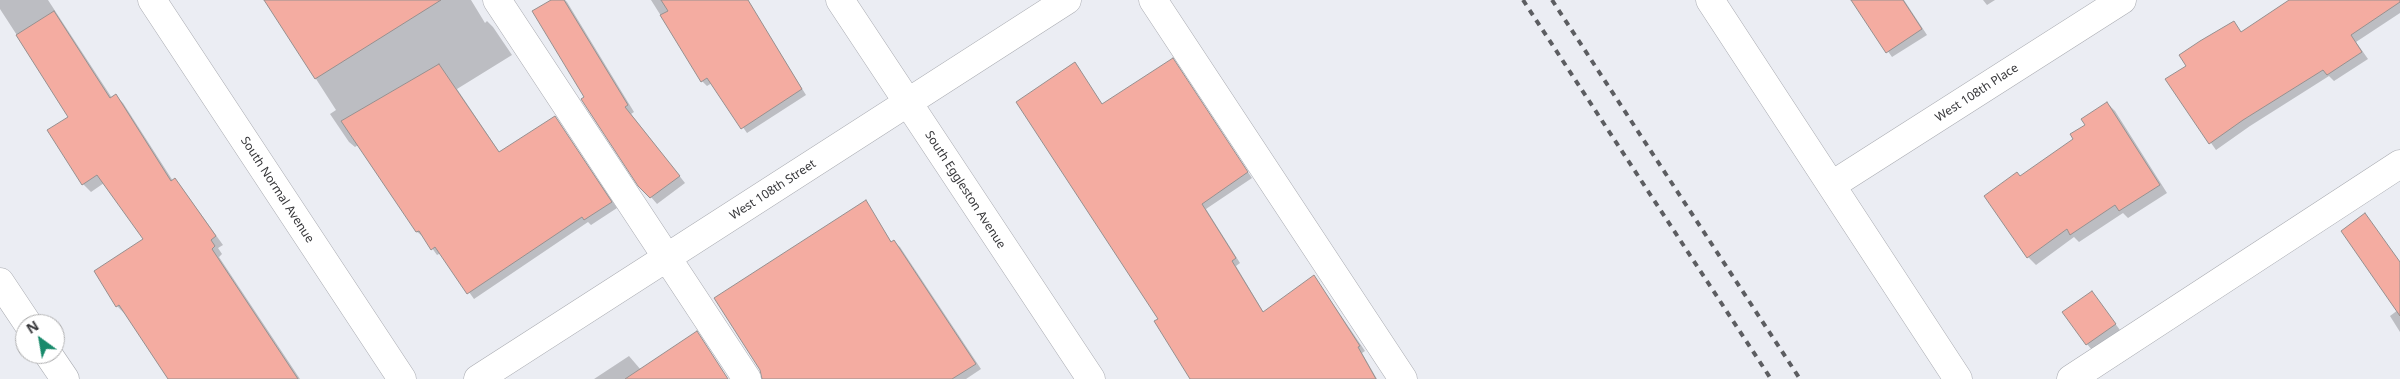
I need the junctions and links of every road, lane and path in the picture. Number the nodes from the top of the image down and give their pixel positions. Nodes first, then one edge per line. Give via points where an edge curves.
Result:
1 (152, 0) edge
2 (497, 0) edge
3 (840, 0) edge
4 (1067, 0) edge
5 (1153, 0) edge
6 (1710, 0) edge
7 (2122, 0) edge
8 (908, 103) junction
9 (2400, 164) edge
10 (1832, 185) junction
11 (666, 258) junction
12 (0, 282) edge
13 (21, 314) edge
14 (55, 364) edge
15 (65, 379) edge
16 (402, 379) edge
17 (478, 379) edge
18 (747, 379) edge
19 (1090, 379) edge
20 (1403, 379) edge
21 (1958, 379) edge
22 (2071, 379) edge

1 - 16 street, South Normal Avenue
2 - 11 street
3 - 8 street, South Eggleston Avenue
4 - 8 street, West 108th Street
5 - 20 street
6 - 10 street
7 - 10 street, West 108th Place
8 - 11 street, West 108th Street
8 - 19 street, South Eggleston Avenue
9 - 22 street
10 - 21 street
11 - 17 street, West 108th Street
11 - 18 street
12 - 13 street
14 - 15 street

